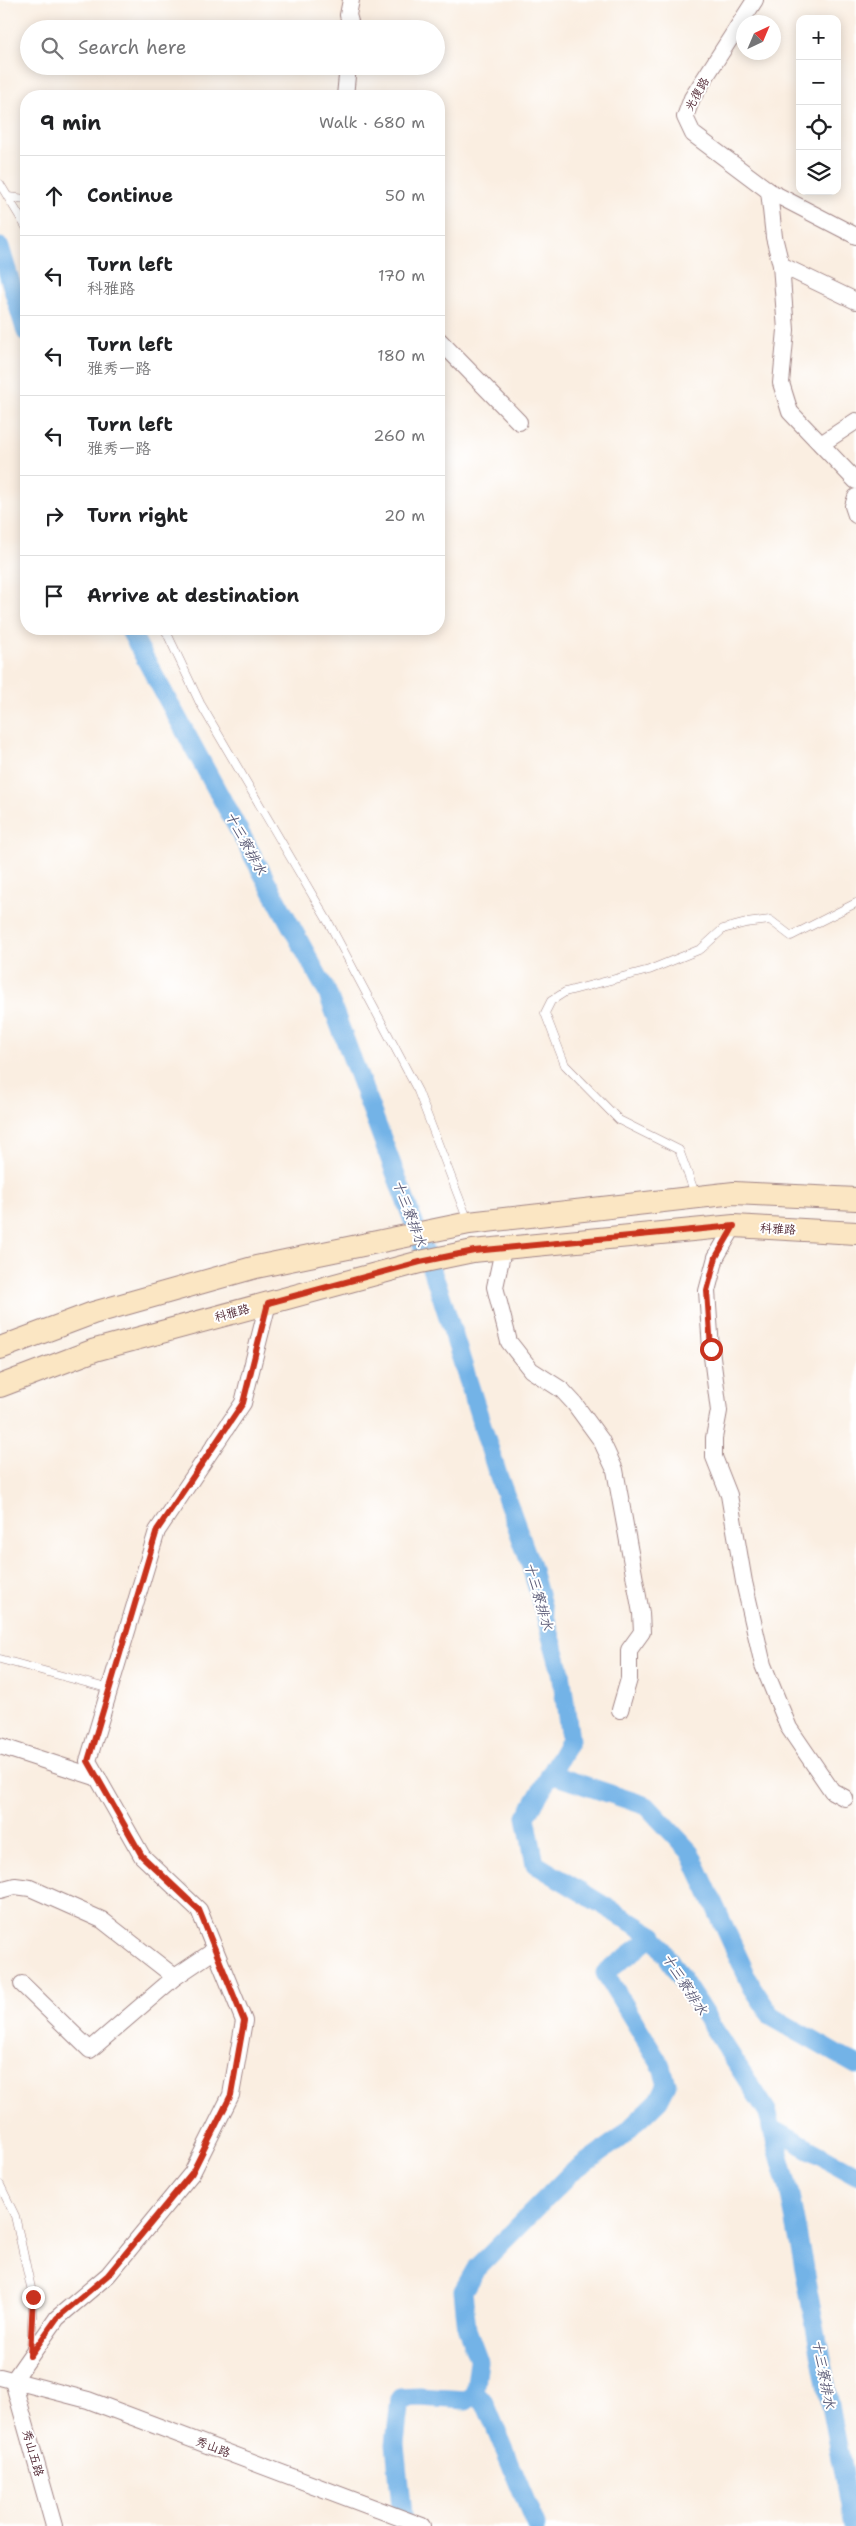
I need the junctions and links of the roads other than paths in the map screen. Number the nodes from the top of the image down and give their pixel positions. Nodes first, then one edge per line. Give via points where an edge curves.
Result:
1 (351, 0) edge
2 (755, 0) edge
3 (349, 20) edge
4 (347, 75) edge
5 (346, 90) edge
6 (0, 184) edge
7 (769, 191) junction
8 (8, 196) junction
9 (20, 198) edge
10 (20, 217) edge
11 (856, 236) edge
12 (781, 265) junction
13 (856, 300) edge
14 (445, 346) edge
15 (856, 421) edge
16 (519, 422) dead end
17 (820, 444) junction
18 (856, 481) edge
19 (856, 497) edge
20 (856, 515) edge
21 (168, 635) edge
22 (856, 903) edge
23 (697, 1198) junction
24 (856, 1198) edge
25 (469, 1223) junction
26 (734, 1226) junction
27 (856, 1233) edge
28 (503, 1250) junction
29 (268, 1303) junction
30 (0, 1348) edge
31 (0, 1386) edge
32 (0, 1659) edge
33 (110, 1689) junction
34 (620, 1710) dead end
35 (0, 1746) edge
36 (98, 1778) junction
37 (845, 1798) dead end
38 (0, 1890) edge
39 (215, 1950) junction
40 (175, 1976) junction
41 (22, 1984) dead end
42 (0, 2185) edge
43 (30, 2356) junction
44 (6, 2379) edge
45 (54, 2526) edge
46 (422, 2526) edge

1 - 3 street
2 - 7 street, 光復路 via 692,98 684,117 693,134
4 - 5 street
6 - 8 lane
7 - 11 street, 光復路
7 - 12 street
8 - 9 lane
8 - 10 lane
12 - 13 street
12 - 17 street via 786,330 781,383 790,412
14 - 16 street
15 - 17 street
17 - 18 street
19 - 20 street via 853,506
21 - 25 lane via 200,703 330,925 418,1091
22 - 23 lane via 791,936 770,920 723,929 701,949 649,970 564,992 551,1001 545,1013 565,1065 619,1120 678,1150
23 - 24 street via 734,1192
23 - 25 street
25 - 30 street via 256,1267 93,1313
26 - 27 street, 科雅路
26 - 28 street, 科雅路
26 - 37 street via 716,1257 707,1291 719,1411 714,1457 729,1495 763,1665 789,1728 832,1791
28 - 29 street, 科雅路 via 474,1251 420,1262
28 - 34 street via 495,1287 509,1342 531,1370 562,1390 574,1403 601,1440 614,1470 642,1632 629,1650 629,1679
29 - 31 street, 科雅路 via 95,1350
29 - 33 street via 243,1403 157,1530
32 - 33 lane
33 - 36 street via 88,1761
35 - 36 street
36 - 39 street via 142,1856 199,1910
38 - 40 street via 15,1886 30,1888 102,1920
39 - 40 street
39 - 43 street via 244,2021 231,2095 192,2173 108,2275 57,2318
40 - 41 street via 90,2050
42 - 43 lane via 15,2216 33,2297
43 - 44 street
44 - 45 street, 秀山五路
44 - 46 street, 秀山路 via 88,2400

